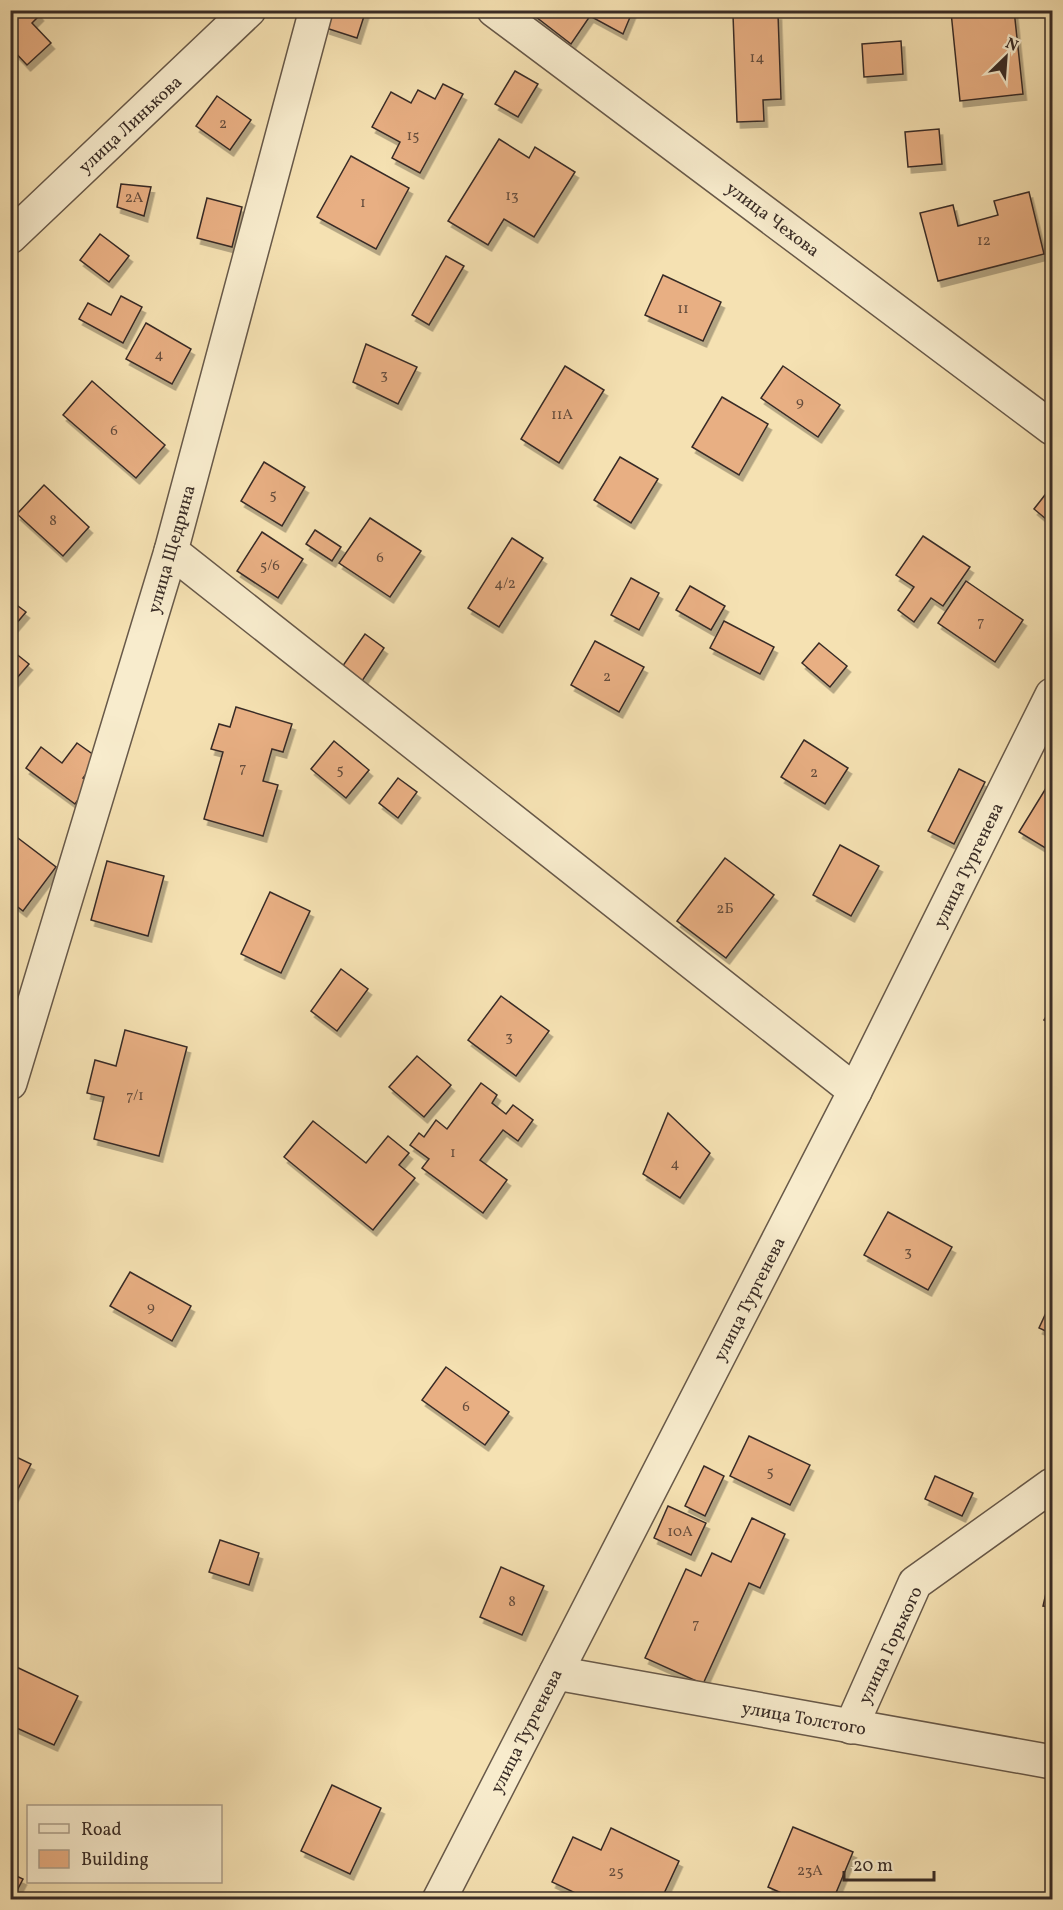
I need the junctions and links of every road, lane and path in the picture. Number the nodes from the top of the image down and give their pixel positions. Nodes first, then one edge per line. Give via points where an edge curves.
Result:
1 (249, 10) edge
2 (316, 10) edge
3 (494, 10) edge
4 (10, 237) edge
5 (1053, 428) edge
6 (171, 551) junction
7 (1053, 695) edge
8 (10, 1083) edge
9 (855, 1091) junction
10 (1053, 1485) edge
11 (555, 1673) junction
12 (851, 1727) junction
13 (1053, 1762) edge
14 (439, 1899) edge

1 - 4 street, улица Линькова
2 - 6 street, улица Щедрина
3 - 5 street, улица Чехова
6 - 8 street, улица Щедрина
6 - 9 street
7 - 9 street, улица Тургенева
9 - 11 street, улица Тургенева
10 - 12 street, улица Горького via 915,1583
11 - 12 street, улица Толстого
11 - 14 street, улица Тургенева
12 - 13 street, улица Толстого

